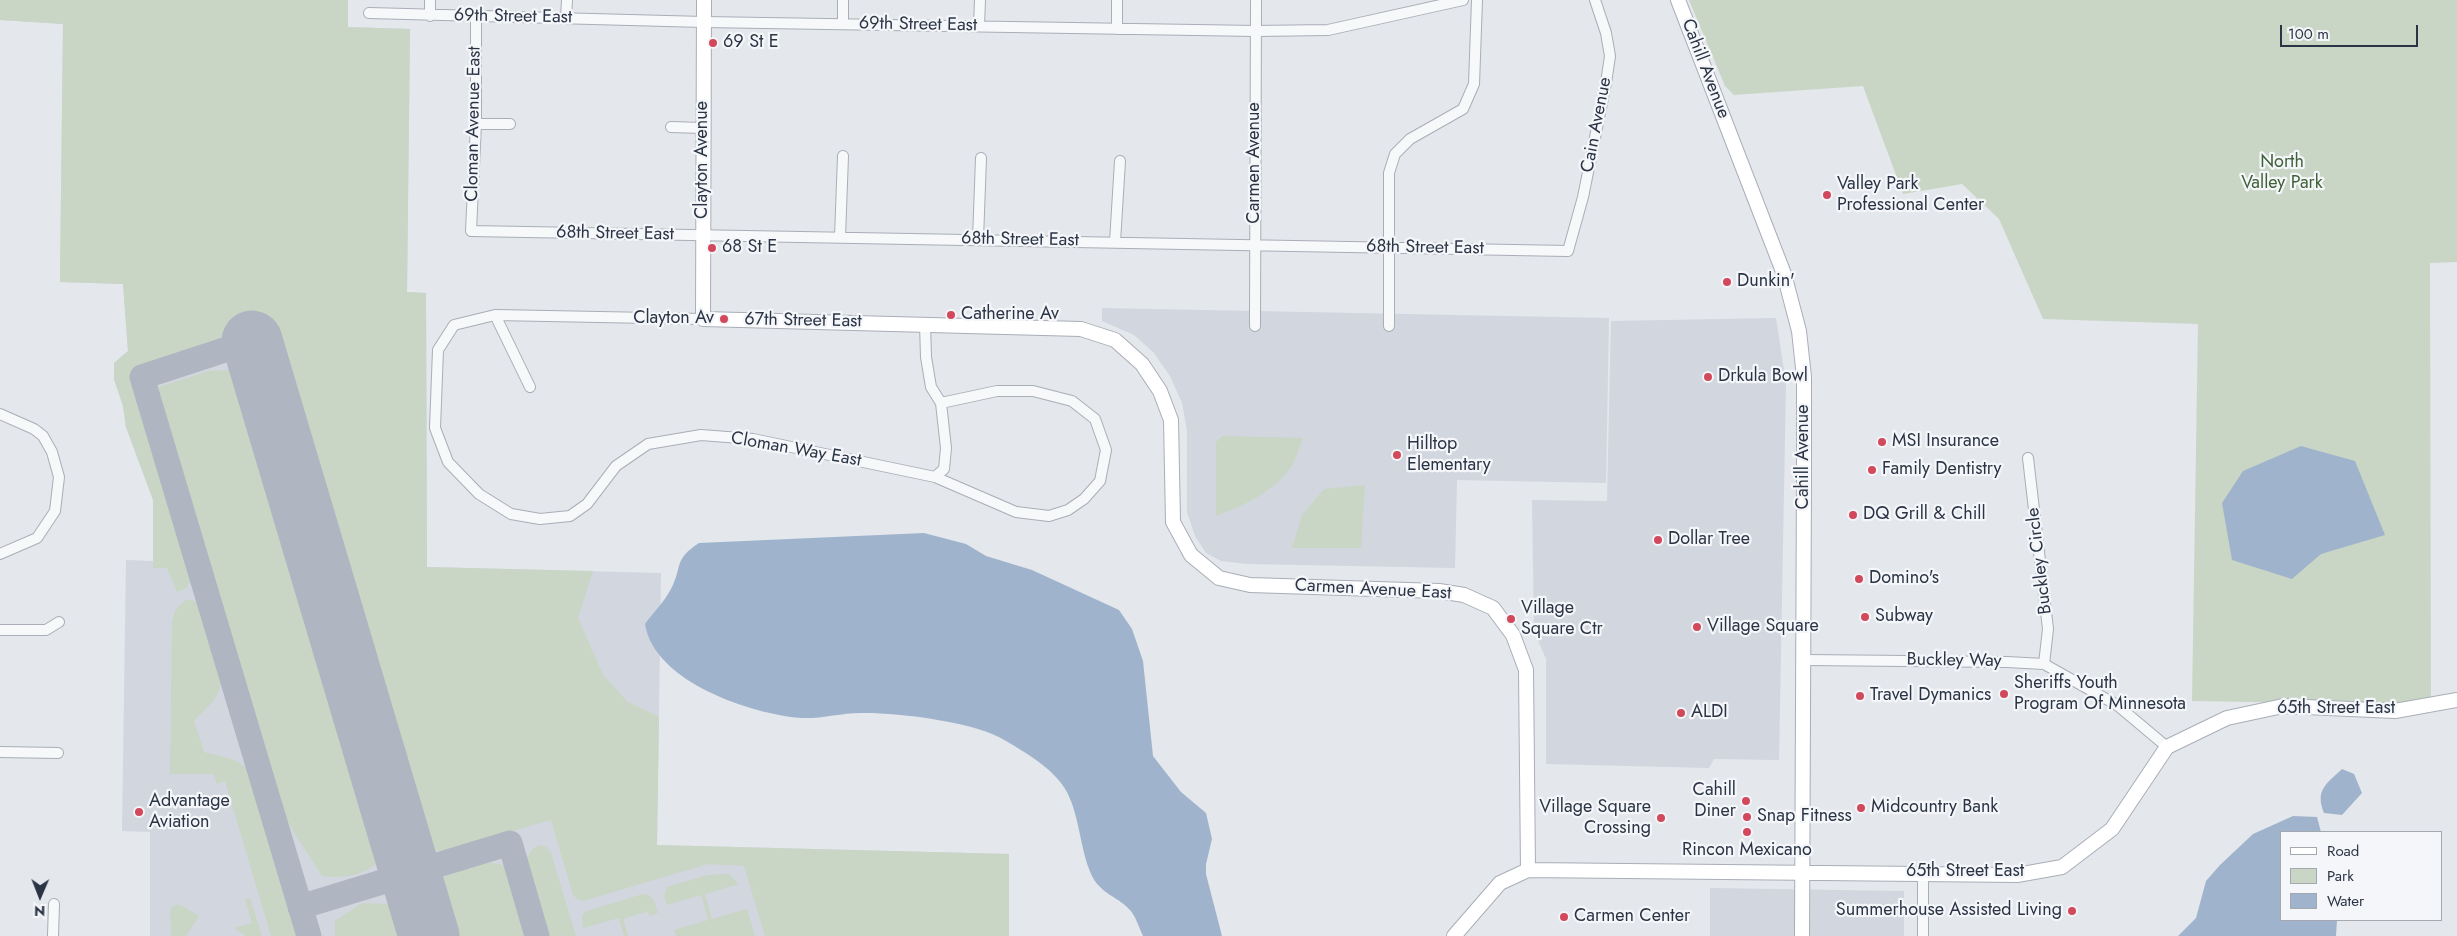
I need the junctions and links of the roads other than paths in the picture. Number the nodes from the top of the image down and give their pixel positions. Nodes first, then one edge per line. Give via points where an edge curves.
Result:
1 (430, 0) edge
2 (566, 0) edge
3 (704, 0) edge
4 (843, 0) edge
5 (980, 0) edge
6 (1117, 0) edge
7 (1256, 0) edge
8 (1463, 0) edge
9 (1477, 0) edge
10 (1595, 0) edge
11 (1678, 0) edge
12 (369, 14) dead end
13 (430, 16) junction
14 (476, 17) junction
15 (566, 18) junction
16 (704, 22) junction
17 (843, 24) junction
18 (979, 26) junction
19 (1117, 29) junction
20 (1256, 31) junction
21 (476, 124) junction
22 (510, 124) dead end
23 (671, 128) dead end
24 (702, 128) junction
25 (843, 156) dead end
26 (982, 158) dead end
27 (1120, 161) dead end
28 (471, 231) joint
29 (702, 235) junction
30 (840, 237) junction
31 (978, 239) junction
32 (1115, 242) junction
33 (1254, 245) junction
34 (1388, 247) junction
35 (1568, 251) joint
36 (495, 315) junction
37 (703, 319) junction
38 (925, 324) junction
39 (454, 325) joint
40 (1255, 326) dead end
41 (1389, 326) dead end
42 (1142, 364) joint
43 (530, 387) dead end
44 (941, 403) junction
45 (0, 414) edge
46 (2028, 458) dead end
47 (935, 477) junction
48 (0, 554) edge
49 (59, 622) dead end
50 (0, 630) edge
51 (1805, 660) junction
52 (2044, 664) junction
53 (2457, 700) edge
54 (2167, 747) junction
55 (0, 752) edge
56 (58, 753) dead end
57 (1528, 870) junction
58 (1803, 872) junction
59 (1923, 873) junction
60 (54, 904) dead end
61 (53, 936) edge
62 (1454, 936) edge
63 (1802, 936) edge
64 (1923, 936) edge

1 - 13 street
2 - 15 street
3 - 16 street, Clayton Avenue
4 - 17 street
5 - 18 street
6 - 19 street
7 - 20 street, Carmen Avenue
8 - 20 street, 69th Street East via 1328,30
9 - 34 street via 1474,84 1463,109 1410,139 1395,154 1389,173
10 - 35 street, Cain Avenue via 1610,56 1583,197
11 - 51 street, Cahill Avenue via 1784,274 1799,332 1804,377
12 - 13 street, 69th Street East
13 - 14 street, 69th Street East
14 - 15 street, 69th Street East
14 - 21 street, Cloman Avenue East
15 - 16 street, 69th Street East
16 - 17 street, 69th Street East
16 - 24 street, Clayton Avenue
17 - 18 street, 69th Street East
18 - 19 street, 69th Street East
19 - 20 street, 69th Street East
20 - 33 street, Carmen Avenue
21 - 22 street
21 - 28 street, Cloman Avenue East
23 - 24 street
24 - 29 street, Clayton Avenue
25 - 30 street
26 - 31 street
27 - 32 street
28 - 29 street, 68th Street East
29 - 30 street, 68th Street East
29 - 37 street, Clayton Avenue
30 - 31 street, 68th Street East
31 - 32 street, 68th Street East
32 - 33 street, 68th Street East
33 - 34 street, 68th Street East
33 - 40 street, Carmen Avenue
34 - 35 street, 68th Street East
34 - 41 street
36 - 37 street, 67th Street East
36 - 39 street, 67th Street East
36 - 43 street
37 - 38 street, 67th Street East
38 - 42 street, 67th Street East via 1081,329 1114,340
38 - 44 street via 931,387
39 - 47 street, Cloman Way East via 438,350 435,428 448,462 479,494 511,514 540,519 570,516 587,504 616,466 648,444 701,435 753,439
42 - 57 street, Carmen Avenue East via 1160,391 1171,420 1173,522 1191,555 1220,578 1250,585 1439,591 1464,595 1493,608 1513,635 1526,670
44 - 47 street via 946,448 944,468
44 - 47 street, Cloman Way East via 997,391 1033,391 1072,401 1096,419 1106,450 1100,481 1084,499 1068,510 1049,516 1016,512
45 - 48 street via 43,436 60,478 55,511 37,538
46 - 52 street, Buckley Circle via 2048,629
49 - 50 street via 46,630
51 - 52 street, Buckley Way
51 - 58 street, Cahill Avenue
52 - 54 street, Buckley Way via 2117,705
53 - 54 street, 65th Street East via 2395,711 2283,706 2227,718
54 - 59 street, 65th Street East via 2112,829 2062,867 2017,875
55 - 56 street
57 - 58 street, 65th Street East
57 - 62 street via 1500,883
58 - 59 street, 65th Street East
58 - 63 street, Cahill Avenue
59 - 64 street
60 - 61 street

